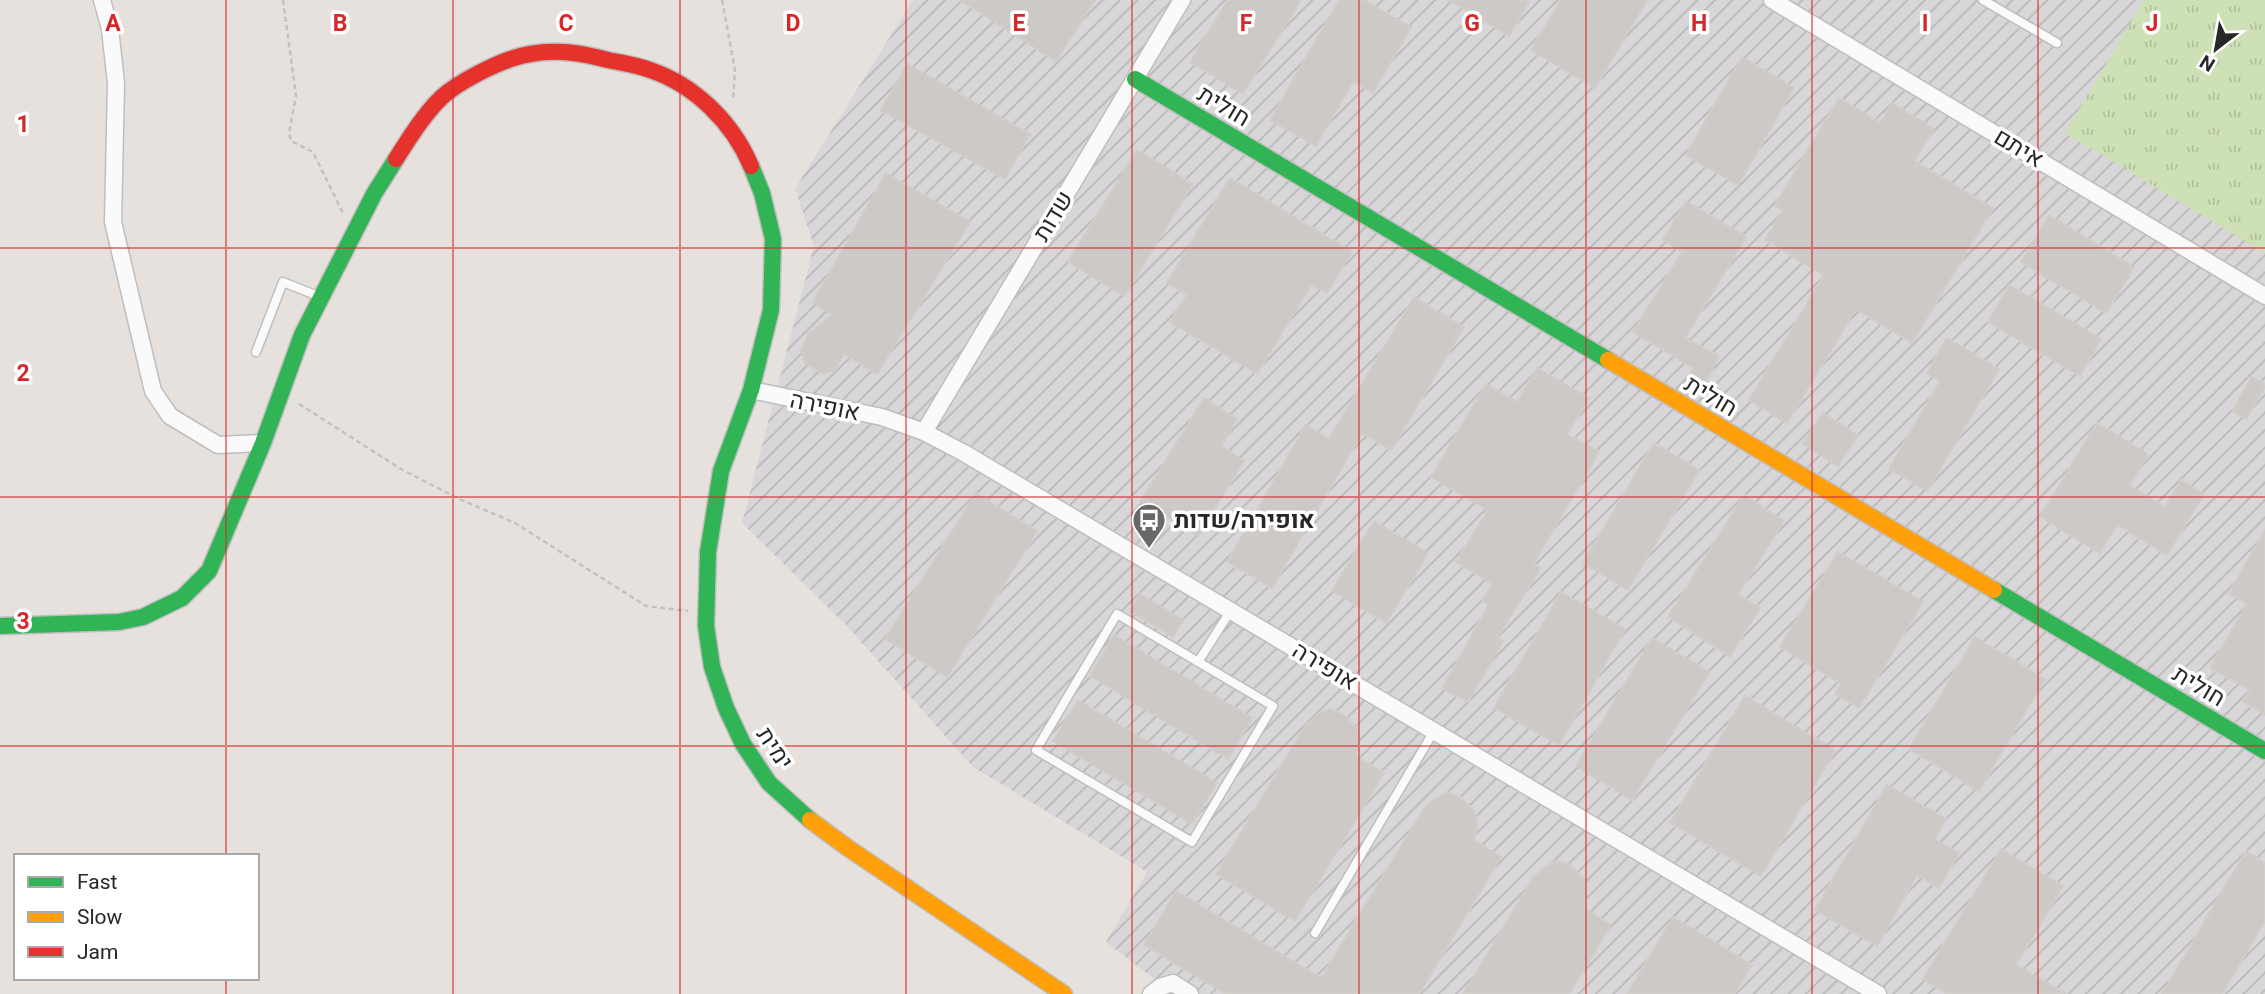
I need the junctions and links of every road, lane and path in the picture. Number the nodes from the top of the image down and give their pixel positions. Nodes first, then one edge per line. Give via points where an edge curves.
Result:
1 (102, 0) edge
2 (283, 0) edge
3 (722, 0) edge
4 (1182, 0) edge
5 (1772, 0) edge
6 (1983, 0) edge
7 (2057, 43) dead end
8 (1135, 79) junction
9 (732, 106) dead end
10 (358, 224) junction
11 (2265, 296) edge
12 (321, 297) junction
13 (256, 352) dead end
14 (751, 390) junction
15 (281, 394) junction
16 (924, 432) junction
17 (263, 443) junction
18 (1231, 610) junction
19 (706, 614) junction
20 (0, 626) edge
21 (1198, 662) junction
22 (1434, 730) junction
23 (2265, 751) edge
24 (1315, 933) dead end
25 (1064, 994) edge
26 (1152, 994) edge
27 (1190, 994) edge
28 (1878, 994) edge

1 - 17 street via 116,83 113,222 153,391 170,416 218,445
2 - 10 path via 296,96 291,141 313,152 344,215
3 - 9 path via 735,70
4 - 8 street, שדות
5 - 11 street, איתם
6 - 7 lane
8 - 16 street, שדות
8 - 23 street, חולית
10 - 12 street, ימית
10 - 14 street, ימית via 413,132 446,93 486,70 528,54 572,51 651,70 683,86 714,110 742,145 762,193 773,239 771,310
12 - 13 lane via 283,282
12 - 15 street, ימית
14 - 16 street, אופירה via 881,417
14 - 19 street, ימית via 721,471 708,552
15 - 17 street, ימית
15 - 19 path via 401,469 514,523 646,606
16 - 18 street, אופירה
17 - 20 street, ימית via 208,571 182,598 143,617 119,622
18 - 21 lane
18 - 22 street, אופירה
19 - 25 street, ימית via 712,667 726,708 769,783 848,848
21 - 21 lane via 1117,614 1037,750 1192,842 1273,706
22 - 24 lane
22 - 28 street, אופירה
26 - 27 street via 1173,983

